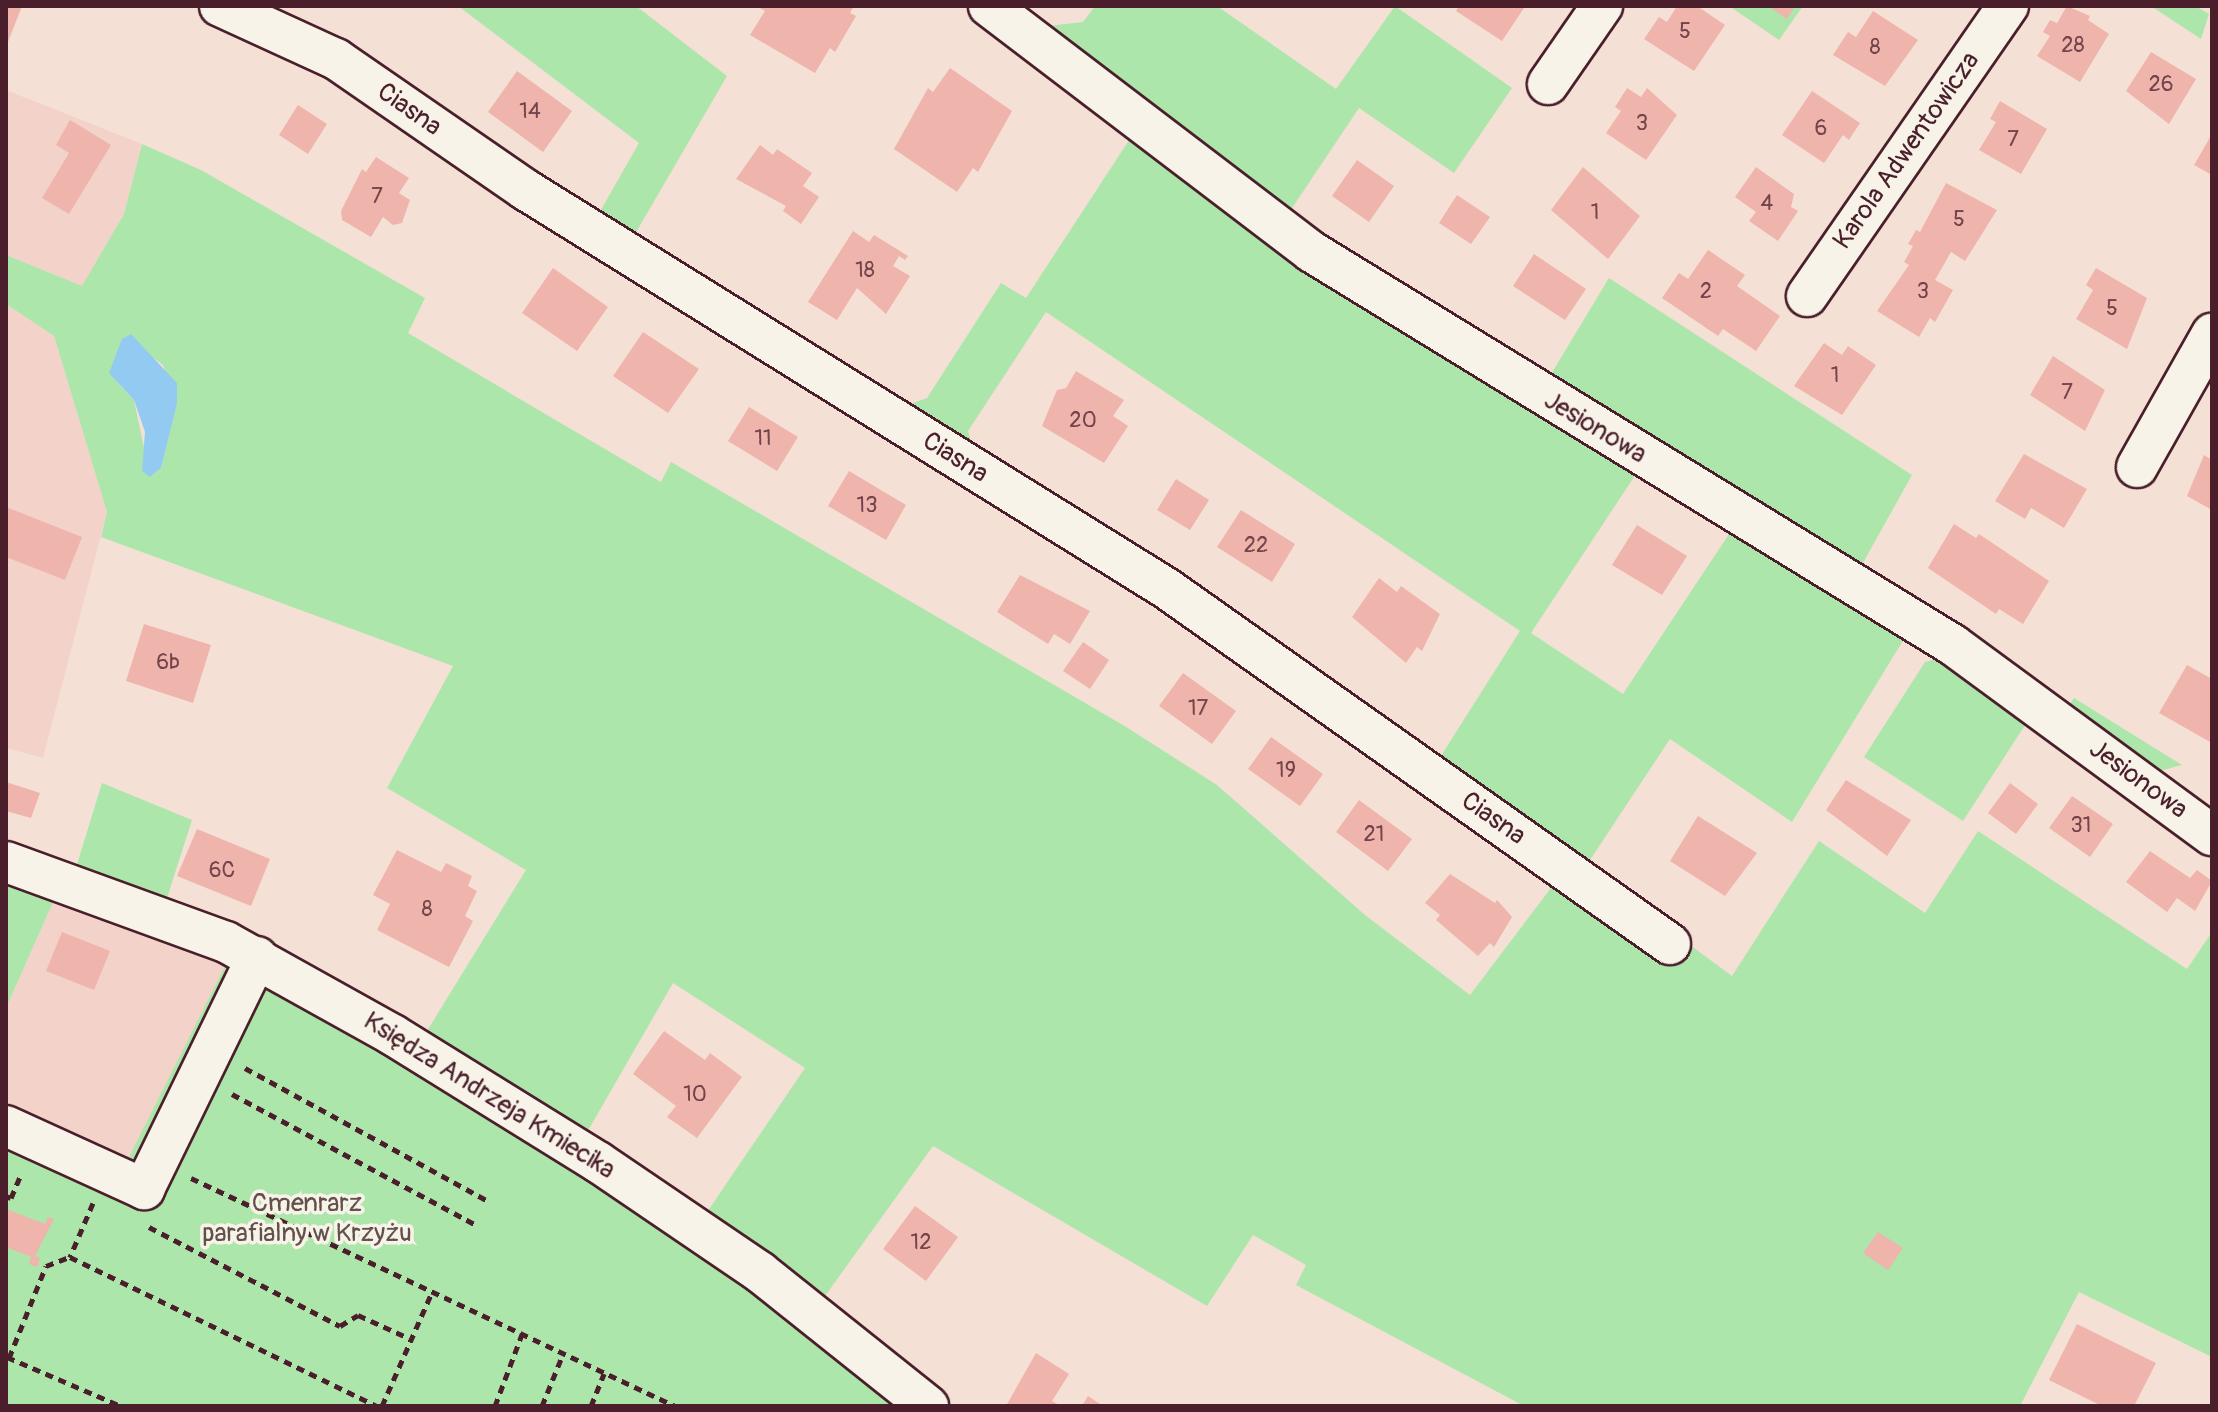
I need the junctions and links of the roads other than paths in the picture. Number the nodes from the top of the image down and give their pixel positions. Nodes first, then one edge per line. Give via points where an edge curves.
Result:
1 (220, 6) edge
2 (989, 6) edge
3 (1602, 6) edge
4 (2008, 6) edge
5 (1548, 84) dead end
6 (1807, 296) dead end
7 (2212, 334) edge
8 (2137, 467) dead end
9 (2212, 835) edge
10 (6, 862) edge
11 (1670, 944) dead end
12 (257, 957) junction
13 (6, 1126) edge
14 (928, 1406) edge

1 - 11 street, Ciasna via 336,59 526,190 1166,588
2 - 9 street, Jesionowa via 1312,252 1953,645
3 - 5 street
4 - 6 street, Karola Adwentowicza
7 - 8 street
10 - 12 street, Księdza Andrzeja Kmiecika
12 - 13 street via 144,1189
12 - 14 street, Księdza Andrzeja Kmiecika via 598,1162 760,1272

